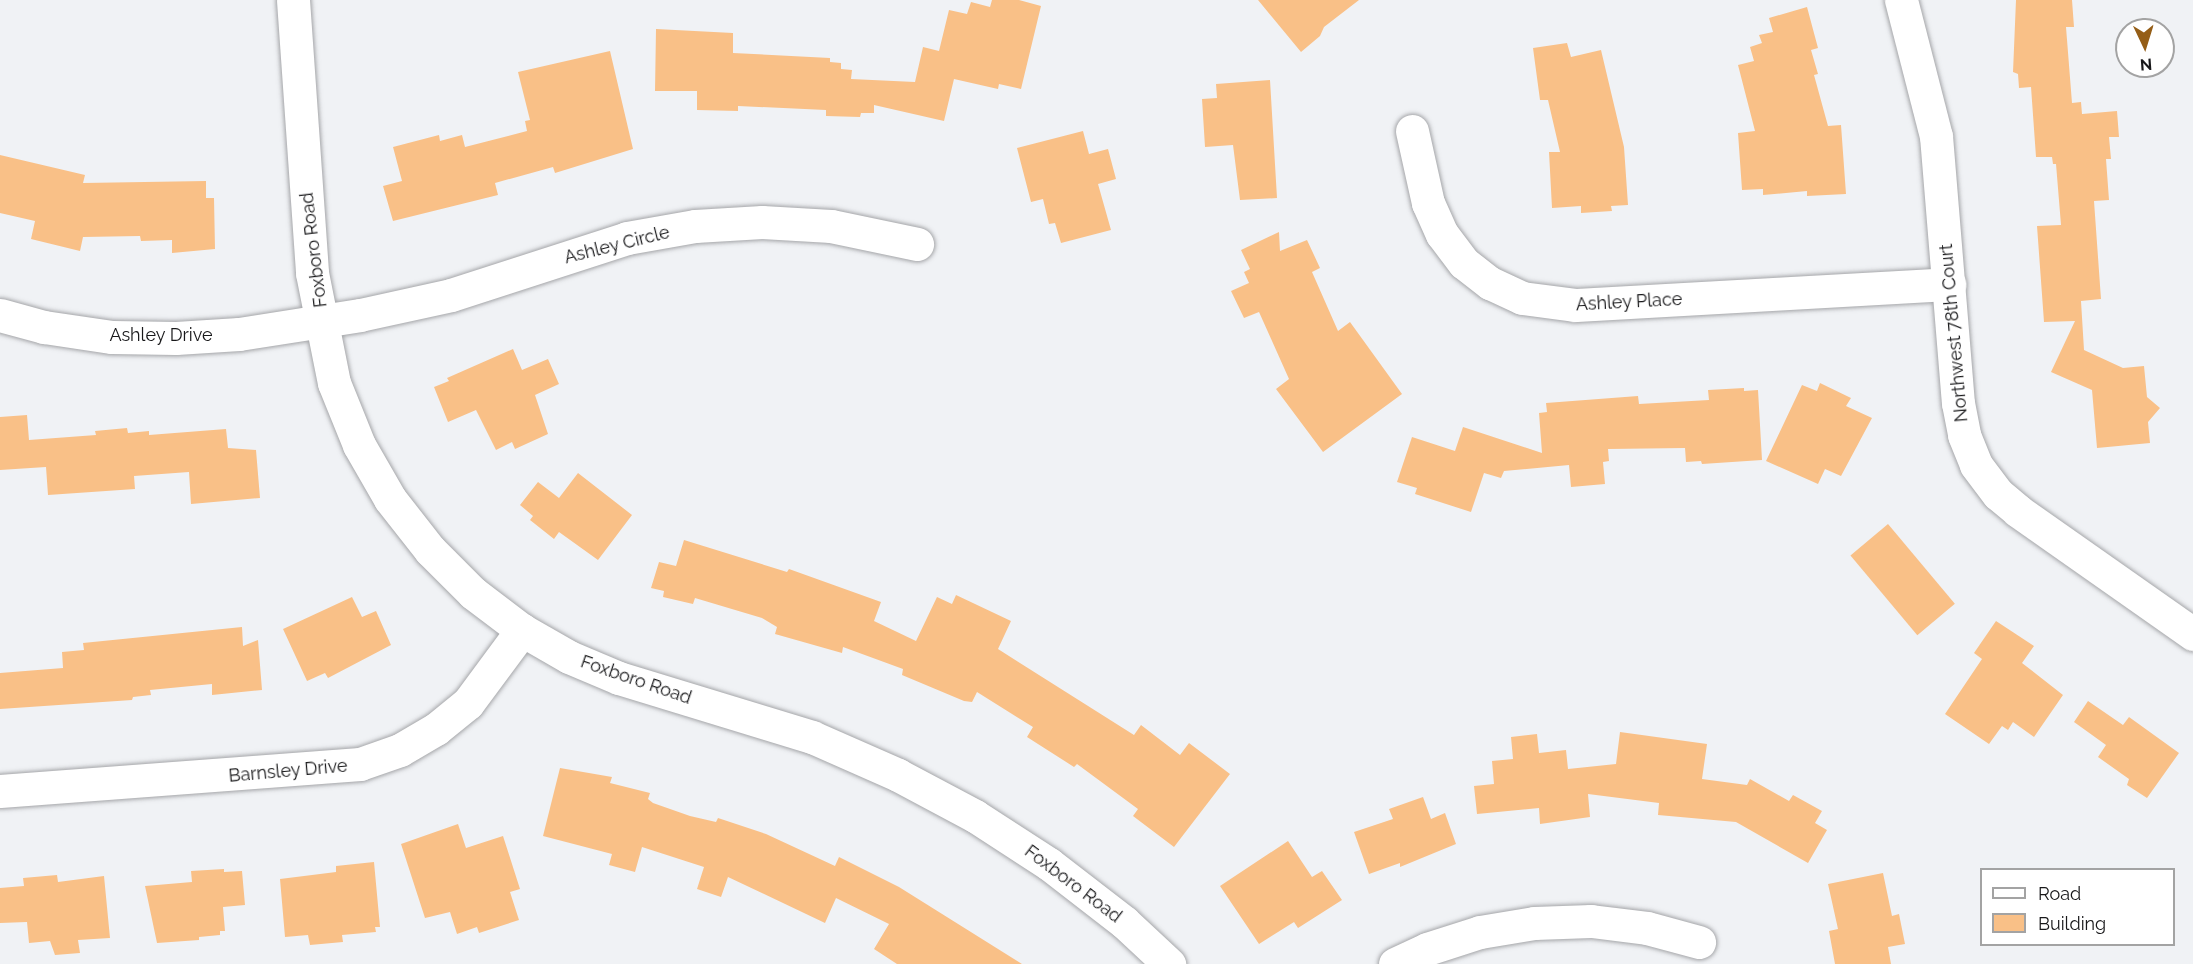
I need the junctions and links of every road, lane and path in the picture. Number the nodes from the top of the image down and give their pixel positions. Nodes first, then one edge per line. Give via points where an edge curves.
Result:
1 (293, 0) edge
2 (1901, 0) edge
3 (1412, 131) dead end
4 (917, 244) dead end
5 (1949, 284) junction
6 (0, 315) edge
7 (322, 321) junction
8 (522, 630) junction
9 (2193, 634) edge
10 (0, 791) edge
11 (1699, 942) dead end
12 (1169, 964) edge
13 (1395, 964) edge

1 - 7 street, Foxboro Road via 312,273
2 - 5 street, Northwest 78th Court via 1938,145
3 - 5 street, Ashley Place via 1428,203 1442,234 1464,263 1490,284 1522,298 1575,305
4 - 7 street, Ashley Circle via 831,226 762,222 694,226 627,238 451,295
5 - 9 street, Northwest 78th Court via 1958,403 1964,435 1976,465 1998,494 2018,511
6 - 7 street, Ashley Drive via 44,327 112,337 176,338
7 - 8 street, Foxboro Road via 334,383 359,445 390,499 437,557 473,593
8 - 10 street, Barnsley Drive via 468,703 436,729 400,750 360,764
8 - 12 street, Foxboro Road via 569,657 619,678 812,737 898,774 975,816 1049,864 1124,922
11 - 13 street via 1625,925 1534,923 1480,932

